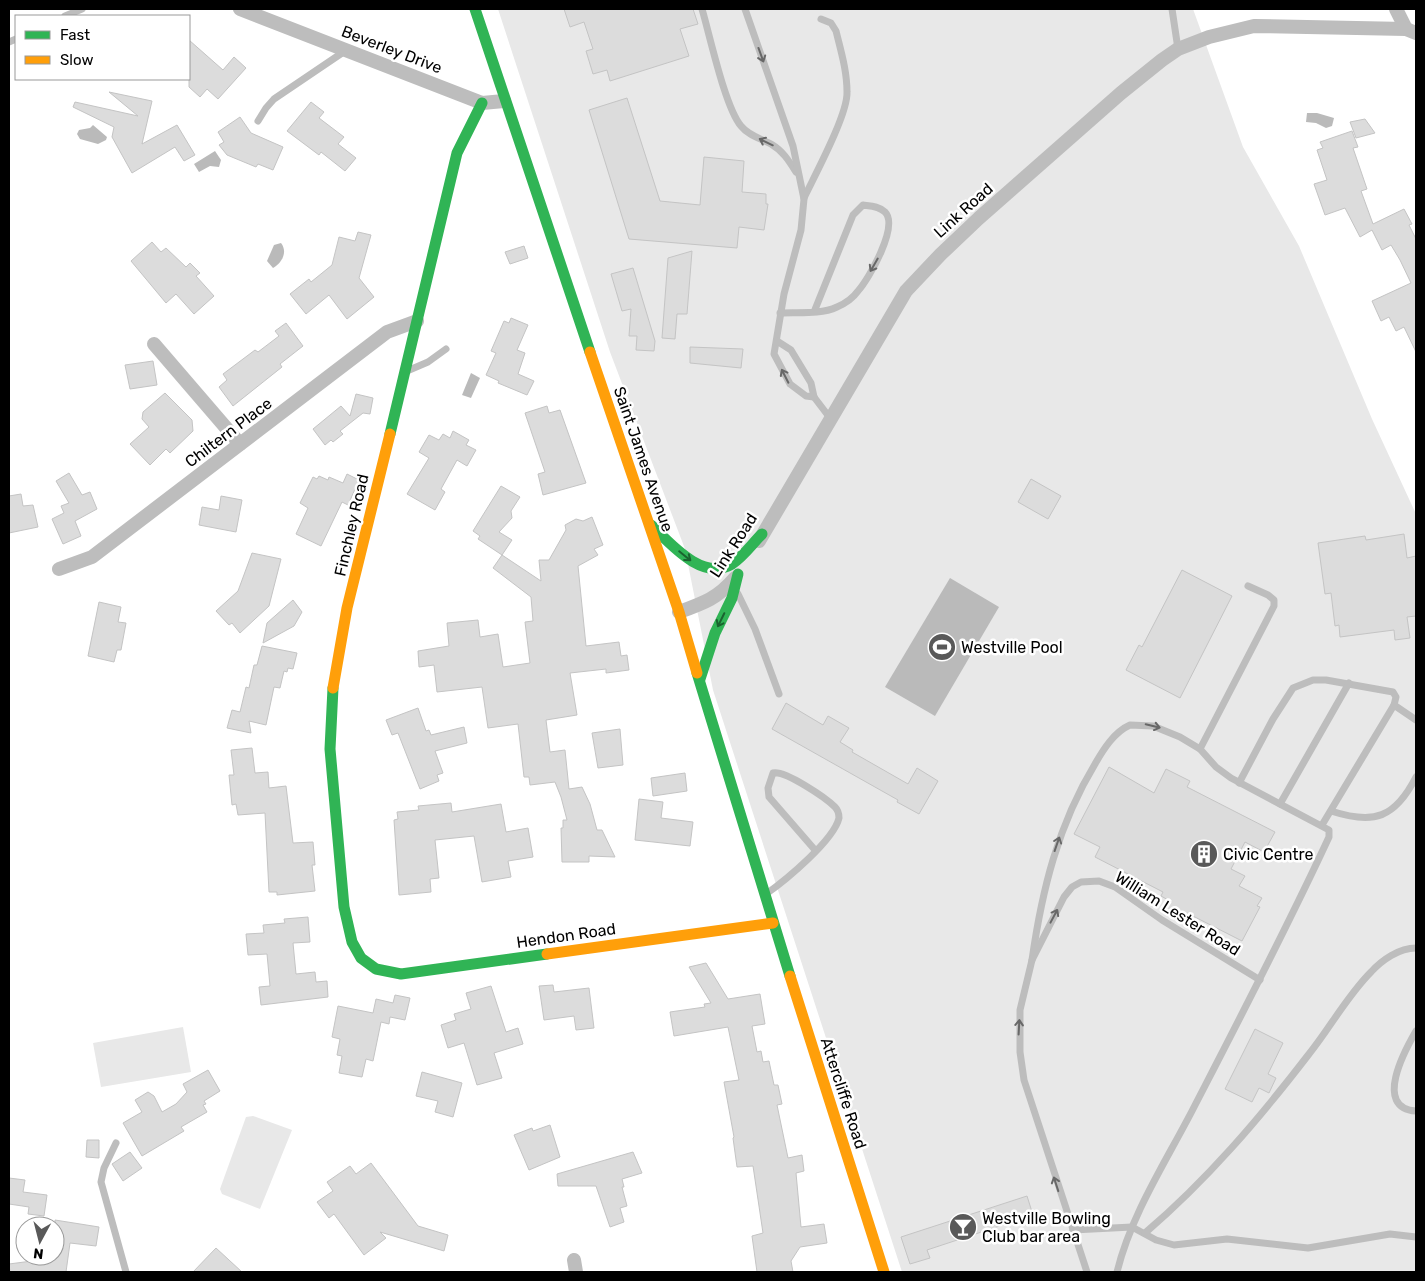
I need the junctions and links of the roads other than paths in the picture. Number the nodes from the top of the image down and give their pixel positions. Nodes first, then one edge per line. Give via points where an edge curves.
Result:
1 (82, 9) edge
2 (240, 9) edge
3 (475, 9) edge
4 (702, 9) edge
5 (745, 9) edge
6 (1172, 9) edge
7 (1396, 9) edge
8 (67, 15) edge
9 (821, 18) dead end
10 (1411, 31) edge
11 (1178, 49) junction
12 (345, 50) junction
13 (504, 101) junction
14 (482, 103) junction
15 (258, 121) dead end
16 (799, 177) junction
17 (804, 199) junction
18 (814, 312) junction
19 (780, 313) junction
20 (417, 321) junction
21 (777, 341) junction
22 (154, 344) dead end
23 (446, 349) dead end
24 (405, 372) junction
25 (814, 397) junction
26 (830, 418) junction
27 (240, 444) junction
28 (649, 524) junction
29 (762, 534) junction
30 (58, 569) dead end
31 (737, 581) junction
32 (1248, 586) dead end
33 (679, 612) junction
34 (700, 679) junction
35 (1349, 684) junction
36 (779, 694) dead end
37 (1394, 705) junction
38 (1416, 720) edge
39 (1200, 749) junction
40 (1416, 777) edge
41 (1239, 783) junction
42 (1280, 804) junction
43 (1331, 811) junction
44 (1322, 825) junction
45 (815, 850) junction
46 (764, 894) junction
47 (773, 923) junction
48 (1416, 948) edge
49 (1032, 960) junction
50 (365, 963) joint
51 (1260, 980) junction
52 (1416, 1031) edge
53 (1416, 1111) edge
54 (116, 1143) dead end
55 (1132, 1227) junction
56 (1072, 1230) junction
57 (1145, 1233) junction
58 (1416, 1237) edge
59 (126, 1272) edge
60 (884, 1272) edge
61 (1087, 1272) edge
62 (1117, 1272) edge

1 - 8 lane
2 - 12 street, Beverley Drive
3 - 13 main road, Saint James Avenue
16 -> 4 lane via 785,155 739,124
5 -> 16 lane via 793,146
6 - 11 lane
7 - 10 street
9 - 17 lane via 831,23 836,31 847,92 846,104
10 - 11 street, Link Road via 1254,26 1209,37
11 - 26 street, Link Road via 1121,93 941,254 906,291
12 - 14 street, Beverley Drive
12 - 15 lane via 274,99
13 - 14 street, Beverley Drive
13 - 28 main road, Saint James Avenue
14 - 20 main road, Finchley Road via 456,153
16 - 17 lane
17 - 19 lane via 801,230
18 -> 18 lane via 848,224 858,208 863,205 881,209 888,219 887,238 858,291 836,308
18 - 19 lane
19 - 21 lane
20 - 24 main road, Finchley Road
20 - 27 street, Chiltern Place via 387,332
21 - 25 lane via 790,350 811,382
25 -> 21 lane via 806,396 790,384 774,354
22 - 27 street
23 - 24 lane via 428,362
24 - 50 main road, Finchley Road via 332,686 333,786 345,913 354,947
25 - 26 lane
26 - 29 street, Link Road
27 - 30 street, Chiltern Place via 92,557
28 -> 29 main road via 690,561 715,568 735,561
28 - 33 main road, Saint James Avenue
29 - 31 street, Link Road
31 - 33 street, Link Road via 722,593
31 -> 34 main road
31 - 36 lane
32 - 39 lane via 1268,595 1274,600 1274,606
33 - 34 main road, Saint James Avenue
34 - 46 main road, Saint James Avenue
35 - 37 lane via 1393,692 1396,697
35 - 41 lane via 1313,680 1293,688 1273,718
35 - 42 lane
37 - 38 lane
37 - 43 lane
39 - 41 lane via 1222,772
49 -> 39 lane via 1037,922 1061,831 1085,780 1111,741 1124,727 1141,724 1164,729
40 - 43 lane via 1406,798 1383,815 1355,819
41 - 42 lane
42 - 44 lane
43 - 44 lane
44 - 51 lane via 1329,830 1329,837
45 - 45 lane via 769,797 768,788 773,774 780,773 802,784 839,813 836,828
45 - 46 lane via 789,877
46 - 47 main road, Saint James Avenue
47 - 50 main road, Hendon Road via 402,974 382,973
47 - 60 main road, Attercliffe Road
48 - 57 lane via 1396,953 1371,972 1243,1137 1181,1202
49 -> 51 lane, William Lester Road via 1064,897 1072,887 1088,880 1125,892 1162,920
56 -> 49 lane, William Lester Road via 1021,1066 1020,1010
51 - 55 lane
52 - 53 lane via 1399,1065 1395,1091 1402,1107
54 - 59 lane via 101,1182
55 - 56 lane
55 - 57 lane
55 - 62 lane
56 - 61 lane, William Lester Road
57 - 58 lane via 1165,1244 1174,1245 1227,1239 1308,1248 1390,1234

